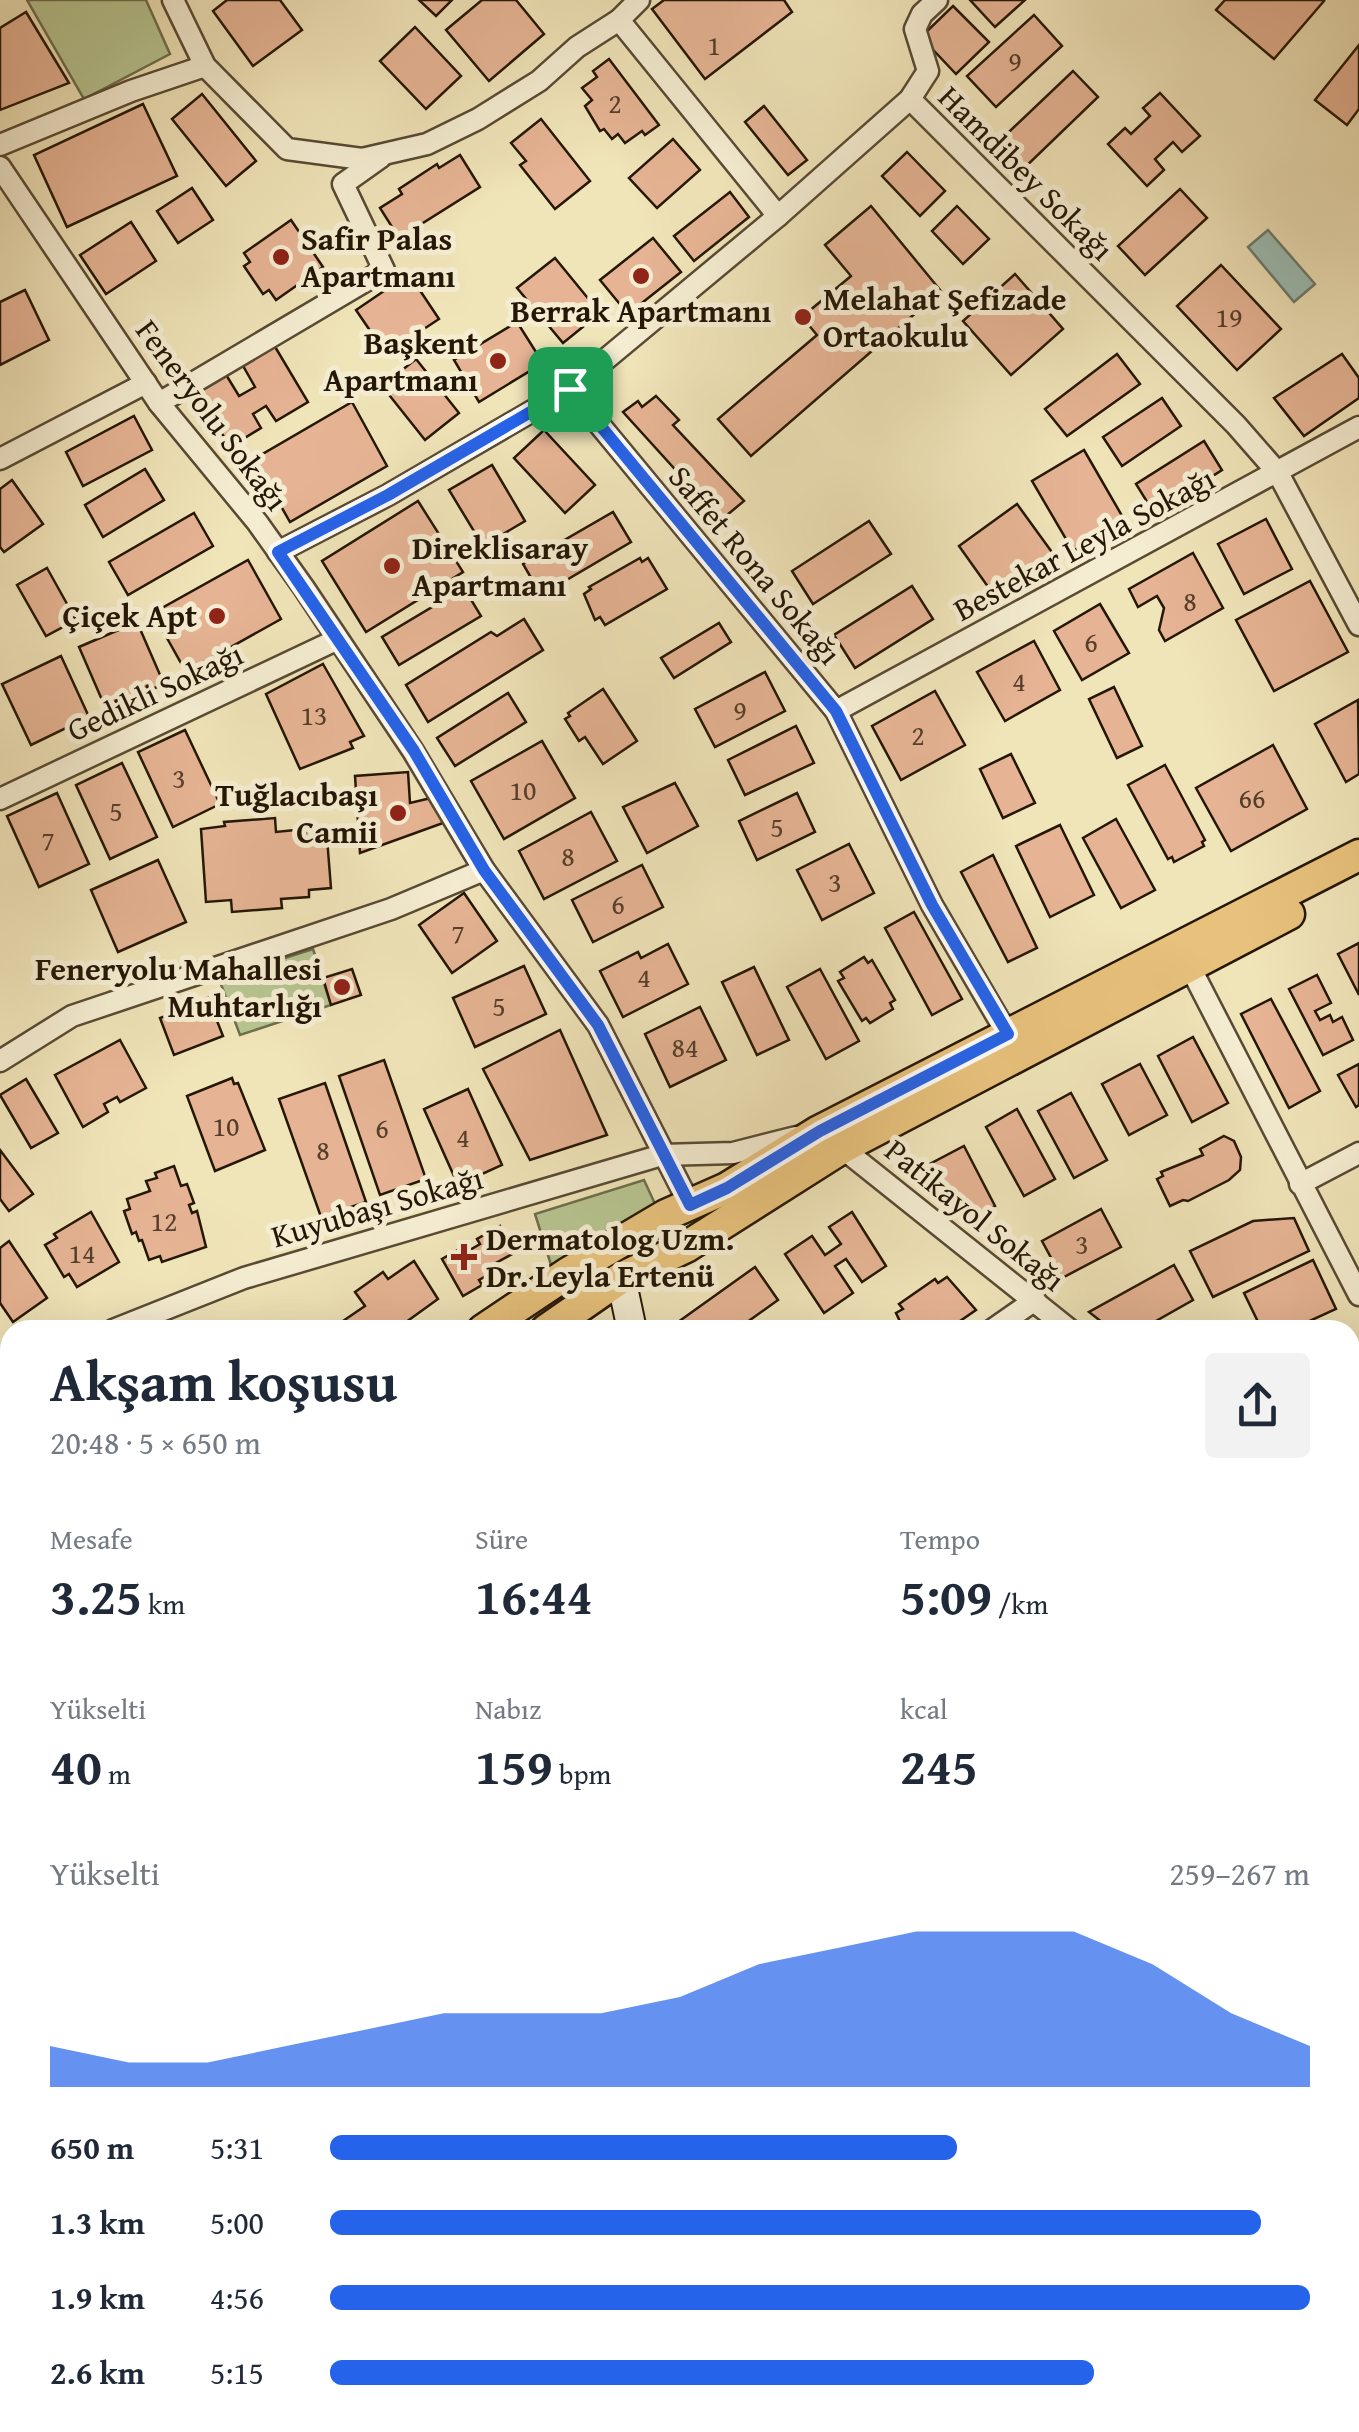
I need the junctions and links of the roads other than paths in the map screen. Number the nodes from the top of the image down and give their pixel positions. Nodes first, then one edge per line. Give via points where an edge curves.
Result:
1 (173, 0) edge
2 (638, 0) edge
3 (937, 0) edge
4 (619, 20) junction
5 (204, 66) junction
6 (910, 99) junction
7 (0, 145) edge
8 (384, 154) junction
9 (0, 167) edge
10 (778, 216) junction
11 (146, 383) junction
12 (570, 389) junction
13 (159, 403) junction
14 (1359, 427) edge
15 (0, 460) edge
16 (1278, 473) junction
17 (278, 552) junction
18 (1359, 626) edge
19 (336, 640) junction
20 (836, 711) junction
21 (0, 800) edge
22 (1359, 855) edge
23 (484, 870) junction
24 (1359, 878) edge
25 (1190, 967) junction
26 (1013, 1044) junction
27 (0, 1061) edge
28 (831, 1140) junction
29 (1359, 1153) edge
30 (662, 1156) junction
31 (1300, 1184) junction
32 (690, 1205) junction
33 (734, 1217) junction
34 (622, 1278) junction
35 (1359, 1296) edge
36 (1034, 1300) junction
37 (138, 1320) edge
38 (498, 1320) edge
39 (561, 1320) edge
40 (630, 1320) edge
41 (1006, 1320) edge
42 (1058, 1320) edge

1 - 5 street
2 - 4 street
3 - 6 street via 915,28 928,71
4 - 8 street via 478,119 427,144
4 - 10 street
5 - 7 street
5 - 8 street via 287,149 362,159
6 - 10 street, Hamdibey Sokağı
6 - 16 street, Hamdibey Sokağı
8 - 13 street via 343,184 384,270
9 - 11 street, Feneryolu Sokağı
10 - 12 street, Hamdibey Sokağı
11 - 13 street, Feneryolu Sokağı
11 - 15 street
12 - 17 street, Hamdibey Sokağı
12 - 20 street, Saffet Rona Sokağı
13 - 17 street, Feneryolu Sokağı
14 - 16 street, Bestekar Leyla Sokağı
16 - 18 street, Hamdibey Sokağı
16 - 20 street, Bestekar Leyla Sokağı
17 - 19 street, Feneryolu Sokağı
19 - 21 street, Gedikli Sokağı
19 - 23 street, Feneryolu Sokağı via 414,751
20 - 26 street, Saffet Rona Sokağı via 932,905
22 - 26 main road
23 - 27 street via 391,909 72,1016
23 - 30 street, Feneryolu Sokağı via 598,1025
24 - 25 main road
25 - 26 main road
25 - 31 street
26 - 28 main road
28 - 30 street, Kuyubaşı Sokağı
28 - 32 main road
28 - 33 main road
28 - 36 street, Patikayol Sokağı
29 - 31 street
30 - 32 street, Feneryolu Sokağı
30 - 37 street, Kuyubaşı Sokağı via 244,1278
31 - 35 street
32 - 33 main road
32 - 38 main road
33 - 34 main road
34 - 39 main road
34 - 40 street
36 - 41 street
36 - 42 street, Patikayol Sokağı

